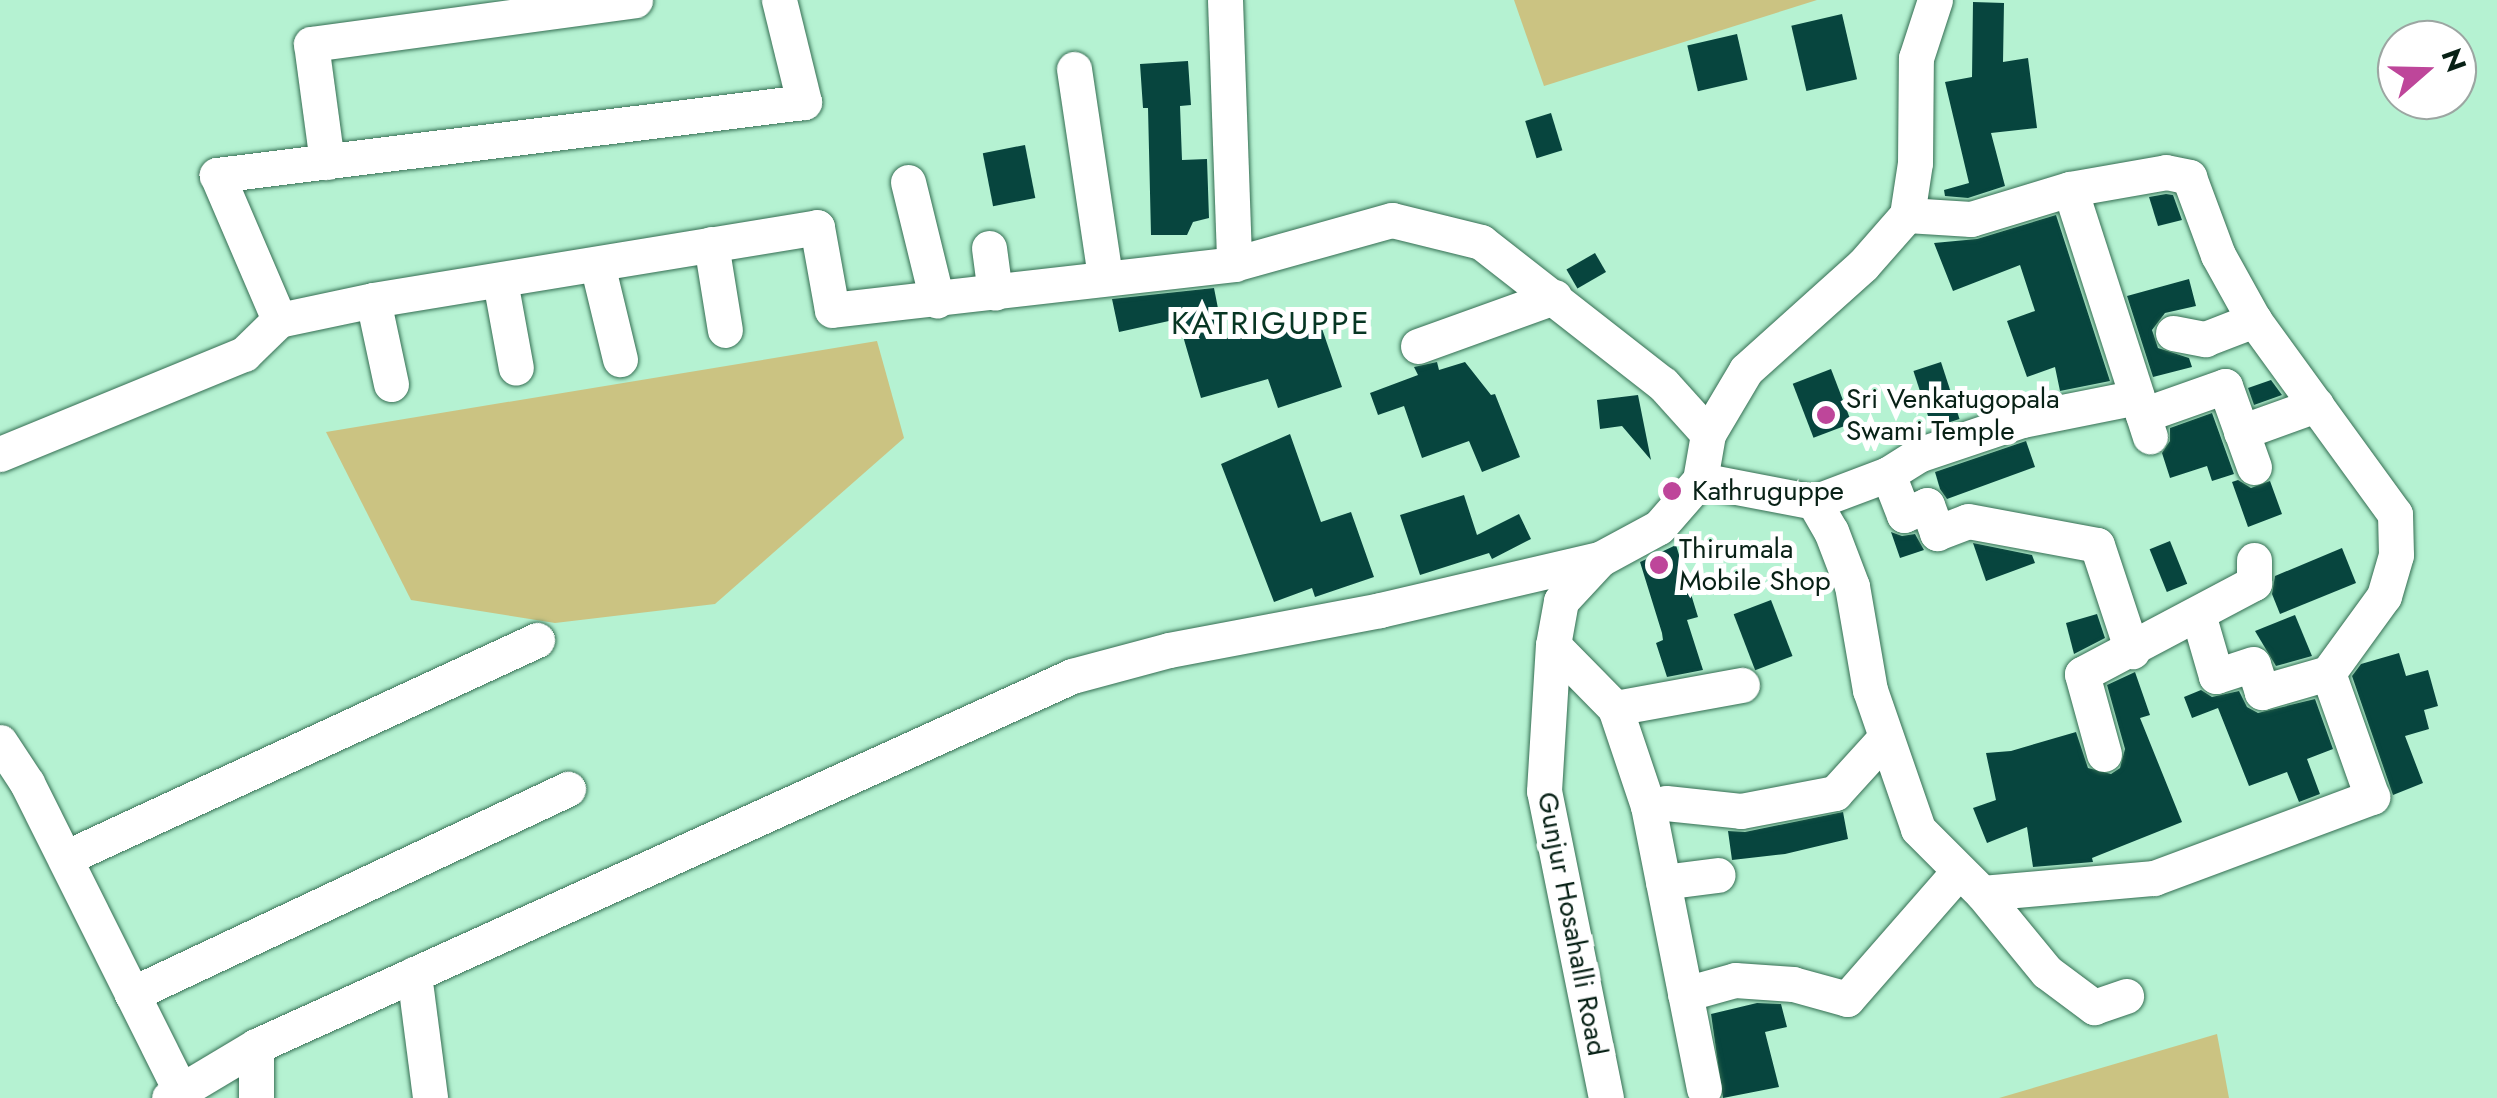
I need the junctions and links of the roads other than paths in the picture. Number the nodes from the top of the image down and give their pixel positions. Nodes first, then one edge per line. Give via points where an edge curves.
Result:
1 (635, 0) edge
2 (779, 0) edge
3 (1225, 0) edge
4 (1934, 0) edge
5 (1074, 69) dead end
6 (327, 162) junction
7 (908, 182) dead end
8 (2070, 189) junction
9 (1907, 215) junction
10 (710, 244) junction
11 (988, 248) dead end
12 (597, 264) junction
13 (1234, 264) junction
14 (1106, 276) junction
15 (500, 281) junction
16 (995, 293) junction
17 (1554, 297) junction
18 (373, 300) junction
19 (937, 300) junction
20 (279, 320) junction
21 (2254, 320) junction
22 (724, 330) dead end
23 (2172, 333) dead end
24 (1418, 346) dead end
25 (620, 360) dead end
26 (516, 368) dead end
27 (391, 384) dead end
28 (2316, 404) junction
29 (2143, 416) junction
30 (2241, 432) junction
31 (1708, 434) junction
32 (0, 454) edge
33 (2254, 467) dead end
34 (1888, 474) junction
35 (1700, 480) junction
36 (1814, 502) junction
37 (1600, 560) junction
38 (2254, 560) dead end
39 (2198, 614) junction
40 (537, 640) dead end
41 (1553, 645) junction
42 (2132, 651) junction
43 (2328, 673) junction
44 (1742, 685) dead end
45 (1615, 708) junction
46 (1884, 738) junction
47 (0, 742) edge
48 (2104, 754) dead end
49 (568, 789) dead end
50 (1648, 806) junction
51 (65, 858) junction
52 (1718, 875) dead end
53 (1663, 882) junction
54 (1970, 882) junction
55 (414, 974) junction
56 (132, 994) junction
57 (1685, 994) junction
58 (2126, 996) dead end
59 (256, 1046) junction
60 (1704, 1089) dead end
61 (175, 1095) edge
62 (256, 1098) edge
63 (430, 1098) edge
64 (1606, 1098) edge

1 - 6 street via 311,44
2 - 6 street via 804,102
3 - 13 street
4 - 9 street via 1916,58 1915,163
5 - 14 street
6 - 20 street via 217,175
7 - 19 street
8 - 9 street via 1971,219
8 - 21 street via 2166,172 2188,176 2218,255
8 - 29 street
9 - 31 street via 1863,266 1746,370
10 - 12 street
10 - 19 street via 816,227 832,310
10 - 22 street
11 - 16 street
12 - 15 street
12 - 25 street
13 - 14 street
13 - 17 street via 1392,220 1481,242
14 - 16 street
15 - 18 street
15 - 26 street
16 - 19 street
17 - 24 street
17 - 31 street via 1663,384
18 - 20 street
18 - 27 street
20 - 32 street via 244,354
21 - 23 street via 2205,339
21 - 28 street
28 - 30 street
28 - 43 street via 2395,514 2396,555 2384,596
29 - 30 street via 2225,386
29 - 34 street via 2022,420 1918,455
30 - 33 street
31 - 35 street
34 - 36 street
34 - 42 street via 1904,515 1927,506 1938,533 1968,521 2097,545
35 - 36 street
35 - 37 street, Gunjur Hosahalli Road via 1659,527
36 - 46 street via 1852,586
37 - 41 street, Gunjur Hosahalli Road via 1561,600
37 - 55 street via 1072,676
38 - 39 street via 2254,583
39 - 42 street
39 - 43 street via 2216,676 2254,664 2262,692
40 - 51 street
41 - 45 street
41 - 64 street, Gunjur Hosahalli Road via 1544,790
42 - 48 street via 2082,674
43 - 54 street via 2372,797 2154,878
44 - 45 street
45 - 50 street
46 - 50 street via 1835,793 1741,811
46 - 54 street via 1918,829
47 - 51 street
49 - 56 street
50 - 53 street
51 - 56 street
52 - 53 street
53 - 57 street
54 - 57 street via 1847,999 1793,984 1736,980
54 - 58 street via 2048,972 2094,1006
55 - 59 street
55 - 63 street
56 - 61 street
57 - 60 street
59 - 61 street
59 - 62 street

